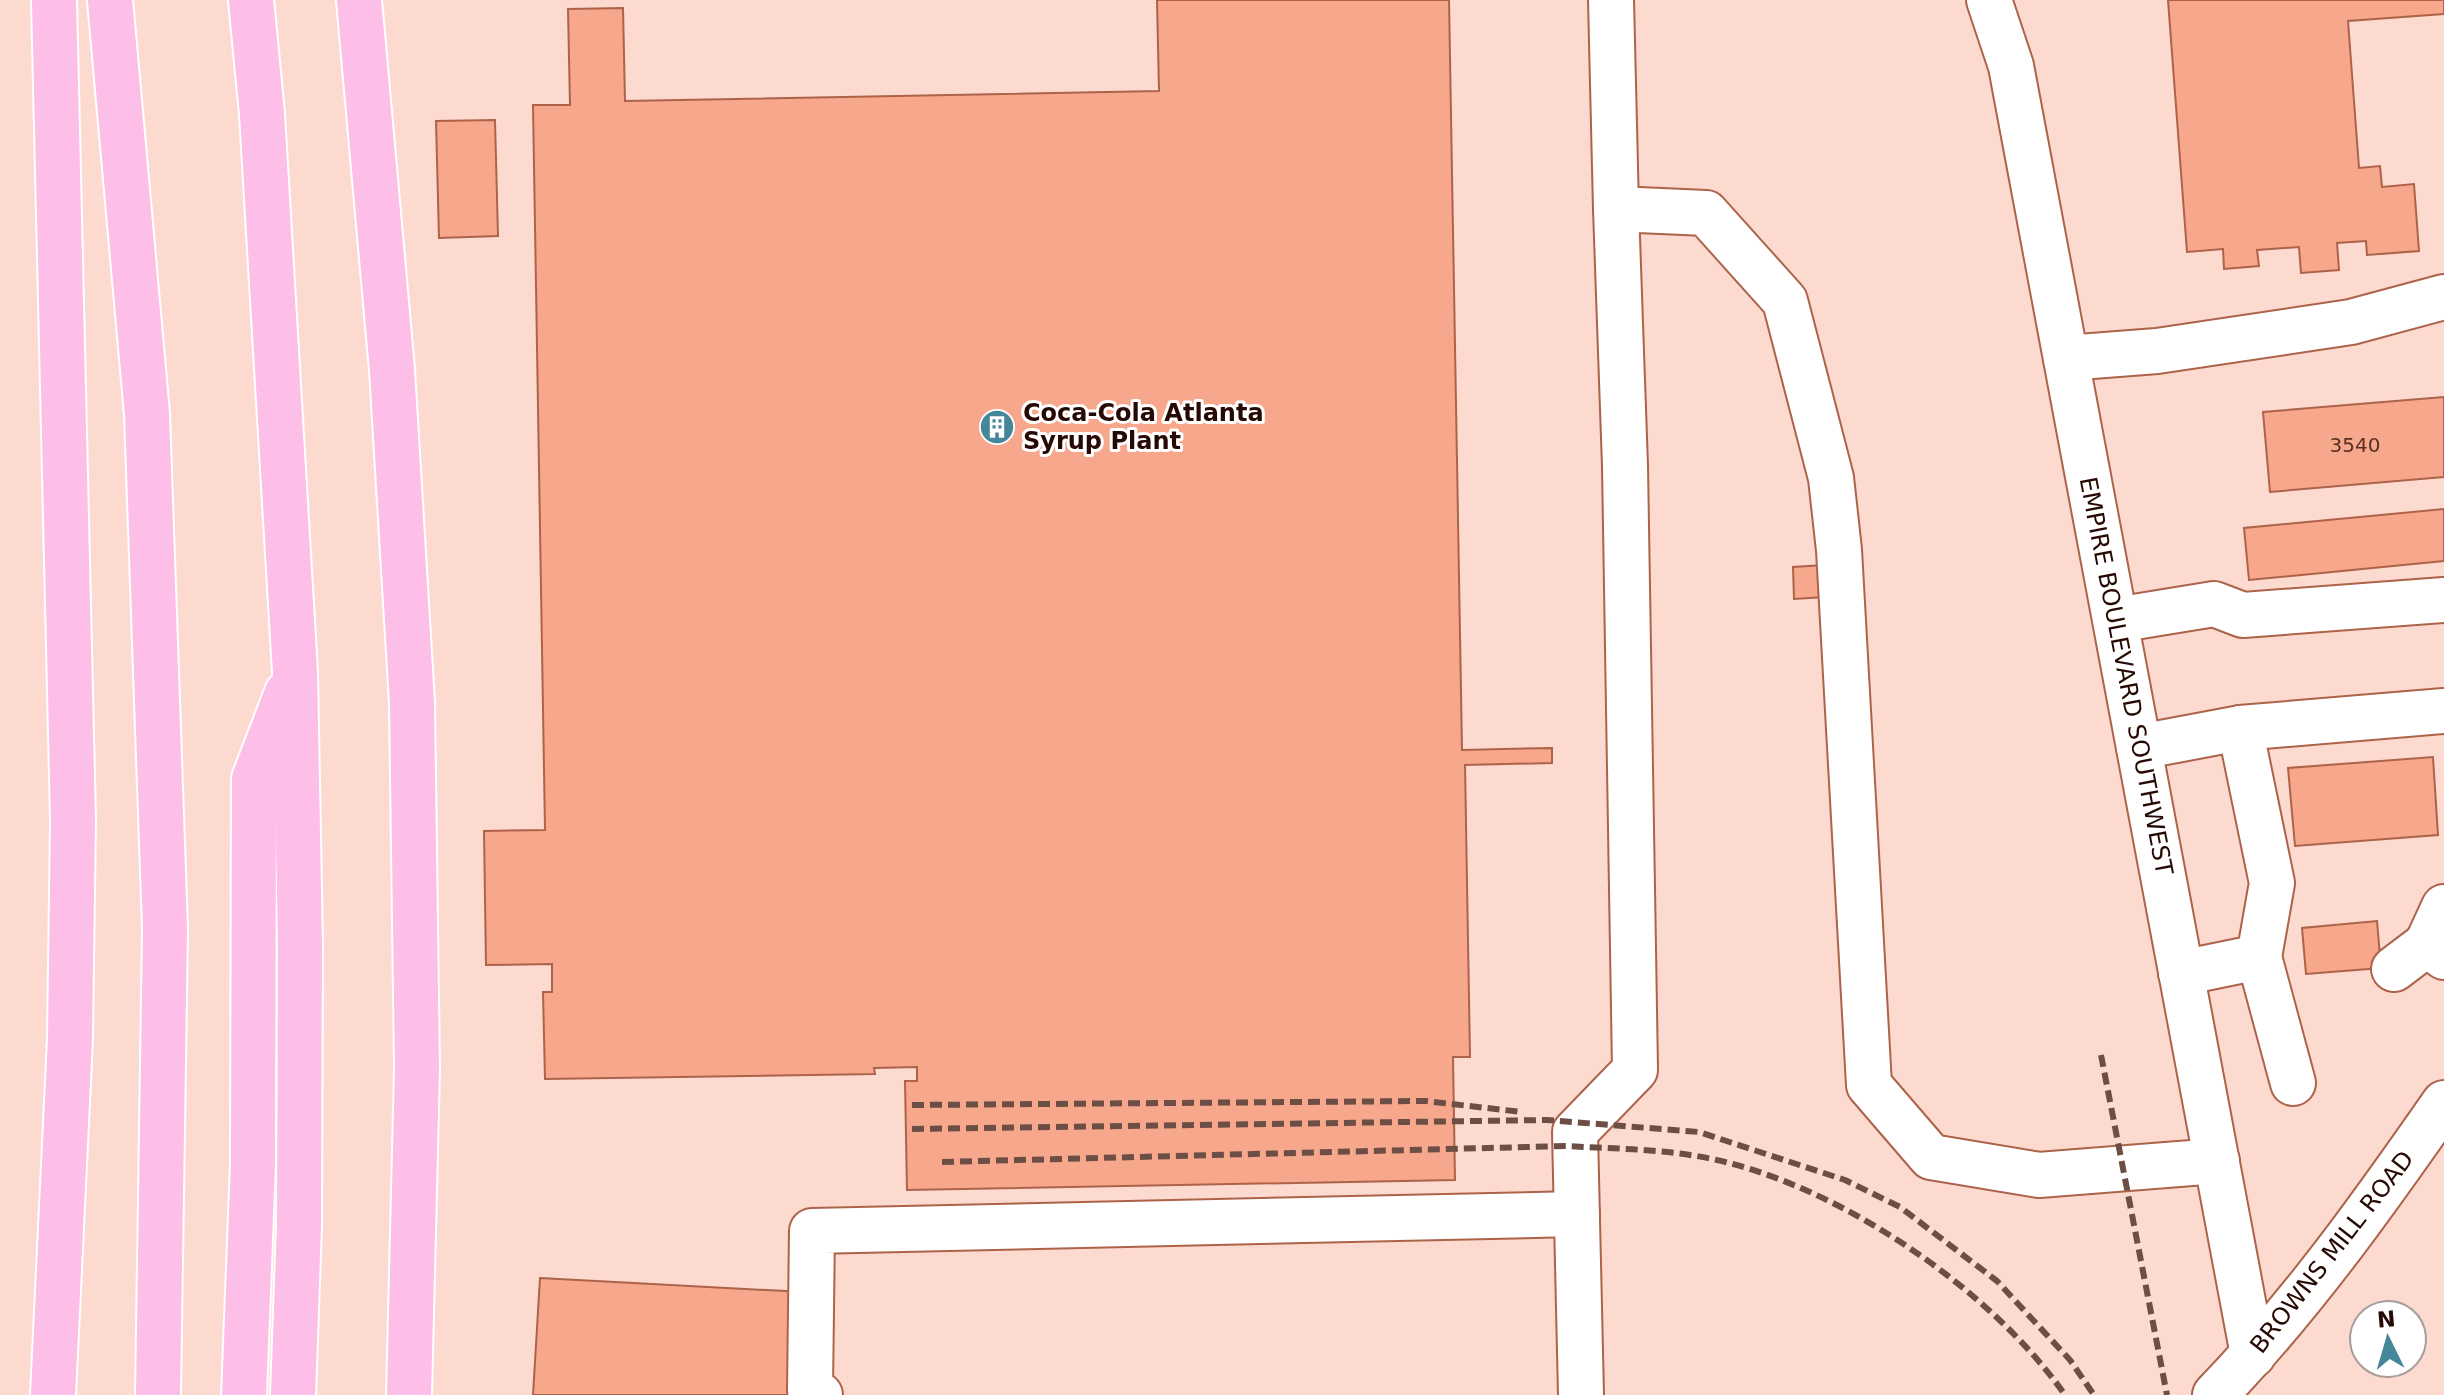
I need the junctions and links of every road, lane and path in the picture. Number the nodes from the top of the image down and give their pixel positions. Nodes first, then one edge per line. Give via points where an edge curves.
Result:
1 (54, 0) edge
2 (110, 0) edge
3 (251, 0) edge
4 (359, 0) edge
5 (1611, 0) edge
6 (1989, 0) edge
7 (1616, 209) junction
8 (2444, 297) edge
9 (2066, 358) junction
10 (2444, 600) edge
11 (2116, 620) junction
12 (295, 672) junction
13 (2444, 711) edge
14 (2240, 728) junction
15 (2139, 747) junction
16 (2259, 957) junction
17 (2181, 973) junction
18 (2293, 1083) dead end
19 (2444, 1103) edge
20 (2217, 1161) junction
21 (1577, 1214) junction
22 (2253, 1355) junction
23 (53, 1395) edge
24 (158, 1395) edge
25 (244, 1395) edge
26 (293, 1395) edge
27 (409, 1395) edge
28 (820, 1395) edge
29 (1581, 1395) edge
30 (2215, 1395) edge

1 - 23 highway via 73,820 70,1039
2 - 24 highway via 147,414 164,898
3 - 12 highway
4 - 27 highway via 394,399 412,703 417,1069
5 - 7 street
6 - 9 street, EMPIRE BOULEVARD SOUTHWEST via 2011,66
7 - 20 street via 1706,213 1785,301 1831,478 1839,550 1869,1085 1931,1157 2039,1175
7 - 21 street via 1635,1070 1575,1132
8 - 9 street via 2351,322 2157,351
9 - 11 street, EMPIRE BOULEVARD SOUTHWEST
10 - 11 street via 2243,615 2214,604
11 - 15 street, EMPIRE BOULEVARD SOUTHWEST
12 - 25 highway via 254,779 253,1163
12 - 26 highway via 300,945
13 - 14 street
14 - 15 street
14 - 16 street via 2272,883
15 - 17 street, EMPIRE BOULEVARD SOUTHWEST
16 - 17 street
16 - 18 street
17 - 20 street, EMPIRE BOULEVARD SOUTHWEST
19 - 22 street, BROWNS MILL ROAD via 2362,1220
20 - 22 street, EMPIRE BOULEVARD SOUTHWEST
21 - 28 street via 812,1231 810,1390
21 - 29 street
22 - 30 street, BROWNS MILL ROAD

